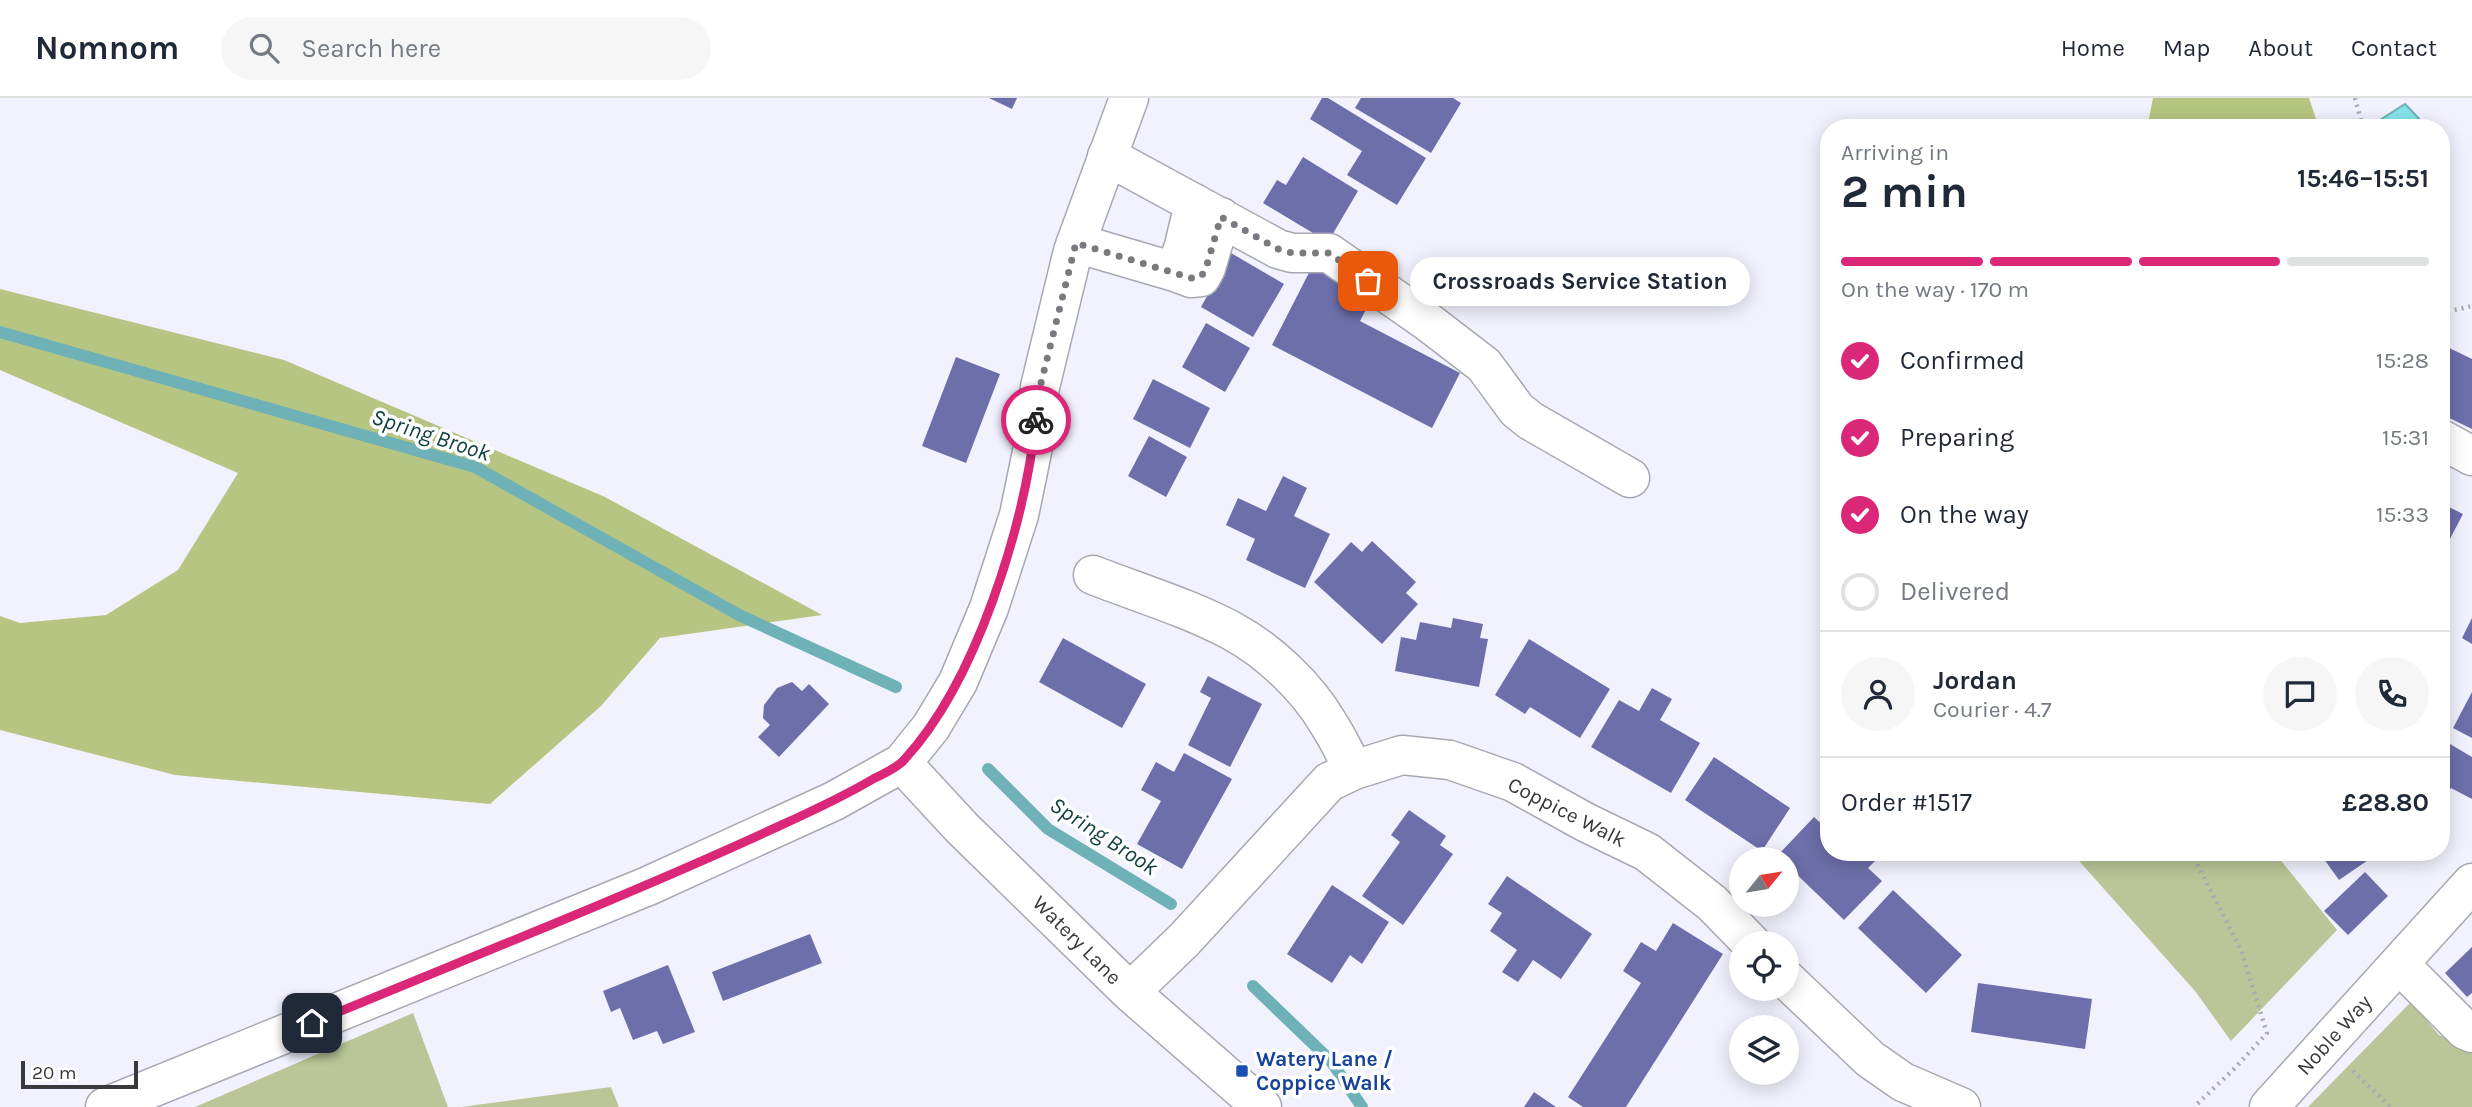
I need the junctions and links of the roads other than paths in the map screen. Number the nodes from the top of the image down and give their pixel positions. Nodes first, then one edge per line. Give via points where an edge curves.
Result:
1 (1129, 98) edge
2 (1107, 156) junction
3 (1208, 210) junction
4 (1076, 243) junction
5 (2450, 444) edge
6 (2472, 456) edge
7 (1630, 478) dead end
8 (1093, 575) dead end
9 (902, 763) junction
10 (1353, 770) junction
11 (2472, 883) edge
12 (1739, 931) edge
13 (2399, 964) junction
14 (1799, 991) edge
15 (1130, 992) junction
16 (2472, 1032) edge
17 (1895, 1095) edge
18 (105, 1107) edge
19 (1262, 1107) edge
20 (1961, 1107) edge
21 (2269, 1107) edge

1 - 2 street
2 - 3 street
2 - 4 street
3 - 4 street via 1175,272
3 - 7 street via 1278,249 1329,253 1484,365 1517,410
4 - 9 street via 1040,387 1019,515 989,608 958,682
5 - 6 street
8 - 10 street via 1233,632 1263,652 1300,686 1328,721
9 - 15 street, Watery Lane
9 - 18 street via 834,802 648,886
10 - 12 street, Coppice Walk via 1402,755 1450,760 1513,782 1647,852 1712,903
10 - 15 street, Coppice Walk via 1329,782
11 - 13 street, Noble Way
13 - 16 street
13 - 21 street, Noble Way
14 - 17 street via 1870,1059
15 - 19 street, Watery Lane
17 - 20 street

